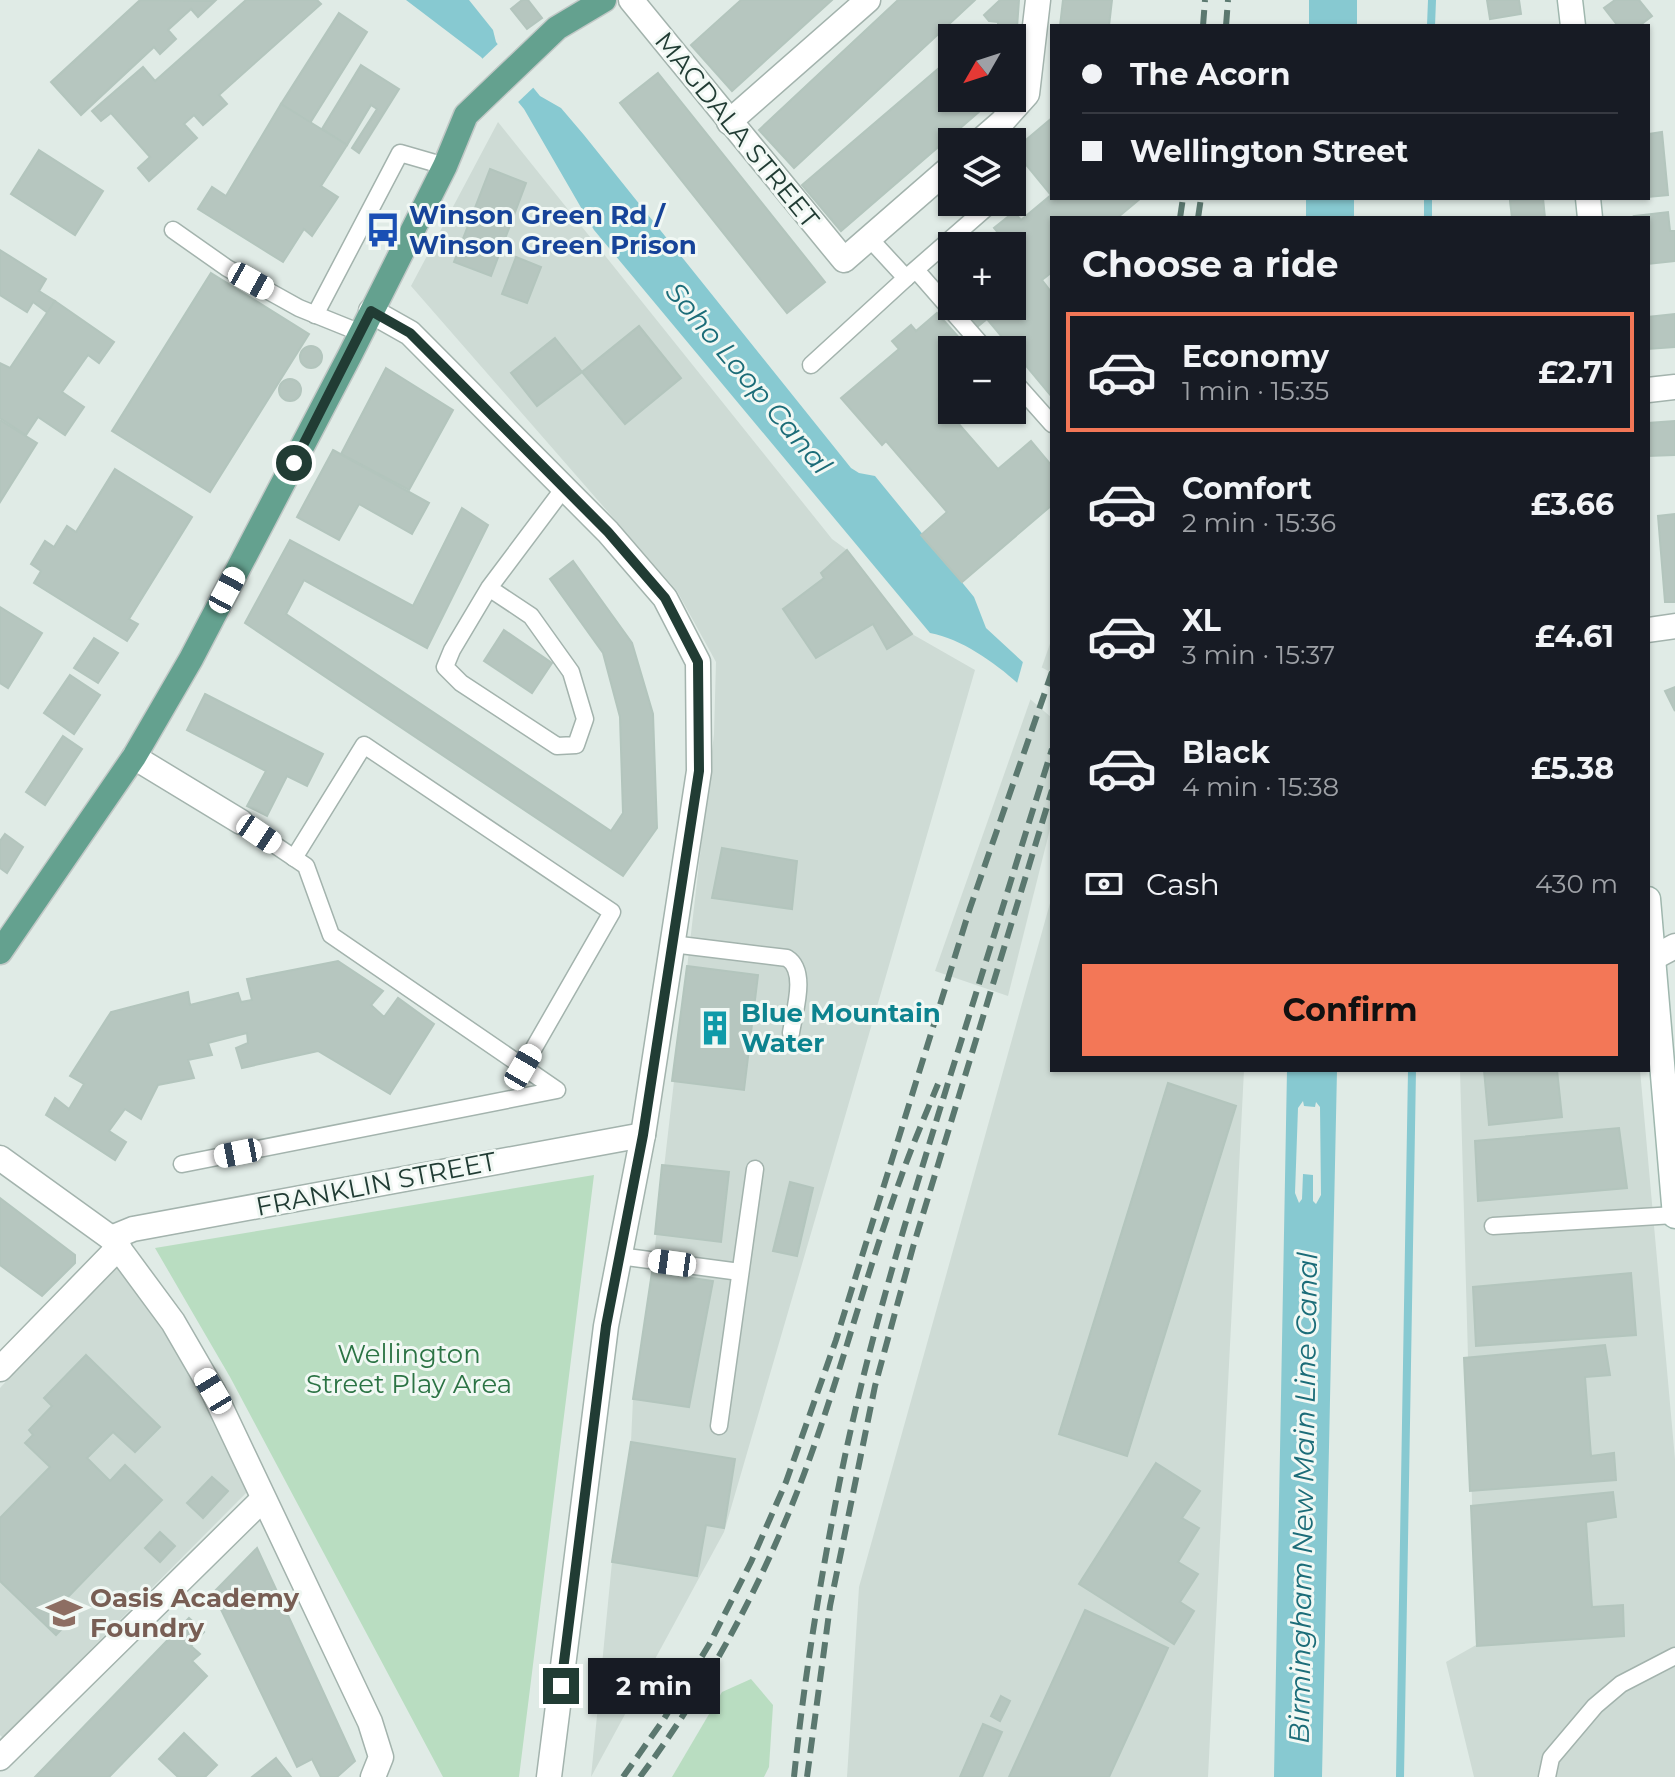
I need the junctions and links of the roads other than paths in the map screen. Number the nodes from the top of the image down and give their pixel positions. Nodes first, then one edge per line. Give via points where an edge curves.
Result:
1 (604, 0) edge
2 (631, 0) edge
3 (868, 0) edge
4 (1038, 0) edge
5 (1570, 0) edge
6 (1573, 24) edge
7 (729, 122) junction
8 (995, 128) edge
9 (445, 166) junction
10 (938, 178) edge
11 (977, 216) edge
12 (173, 230) dead end
13 (869, 238) junction
14 (911, 274) junction
15 (371, 311) junction
16 (315, 315) junction
17 (361, 333) junction
18 (972, 336) edge
19 (811, 365) dead end
20 (1675, 387) edge
21 (1650, 390) edge
22 (1026, 395) edge
23 (1050, 422) edge
24 (564, 488) junction
25 (489, 588) junction
26 (1675, 626) edge
27 (1650, 630) edge
28 (134, 757) junction
29 (241, 822) joint
30 (294, 858) junction
31 (1650, 923) edge
32 (672, 944) junction
33 (1675, 946) edge
34 (0, 952) edge
35 (1653, 958) junction
36 (791, 1033) dead end
37 (523, 1067) junction
38 (643, 1135) junction
39 (0, 1158) edge
40 (182, 1164) dead end
41 (755, 1169) dead end
42 (1675, 1216) edge
43 (1493, 1226) dead end
44 (115, 1242) junction
45 (619, 1256) junction
46 (740, 1272) junction
47 (0, 1369) edge
48 (719, 1426) dead end
49 (263, 1499) junction
50 (1675, 1656) edge
51 (0, 1758) edge
52 (377, 1767) edge
53 (549, 1777) edge
54 (1547, 1777) edge

1 - 9 main road via 557,28 466,115
2 - 7 street, MAGDALA STREET
3 - 7 street
4 - 8 street via 1027,94
5 - 6 street
7 - 13 street, MAGDALA STREET via 844,260
9 - 15 main road
9 - 16 lane via 400,153
10 - 13 street
11 - 14 lane
12 - 16 lane via 227,268
13 - 14 lane
14 - 18 lane
14 - 19 lane
15 - 17 main road
15 - 24 street via 410,333
16 - 17 lane
17 - 28 main road
20 - 21 street
22 - 23 lane
24 - 25 lane
24 - 32 street via 665,598 698,662 699,771
25 - 25 lane via 531,616 571,672 585,719 576,745 557,746 445,667
26 - 27 street
28 - 29 street
28 - 34 main road
29 - 30 lane
30 - 37 lane via 306,866 331,935
30 - 37 lane via 364,745 612,912
31 - 35 street
32 - 36 lane via 795,963
32 - 38 street
33 - 35 street
35 - 42 street
37 - 40 lane via 557,1090
38 - 44 street, FRANKLIN STREET via 133,1229
38 - 45 street
39 - 44 street
41 - 46 lane
42 - 43 lane
44 - 47 street
44 - 49 street via 173,1322 213,1391
45 - 46 lane
45 - 53 street
46 - 48 lane
49 - 51 street
49 - 52 street via 370,1722
50 - 54 lane via 1621,1684 1595,1706 1551,1758

